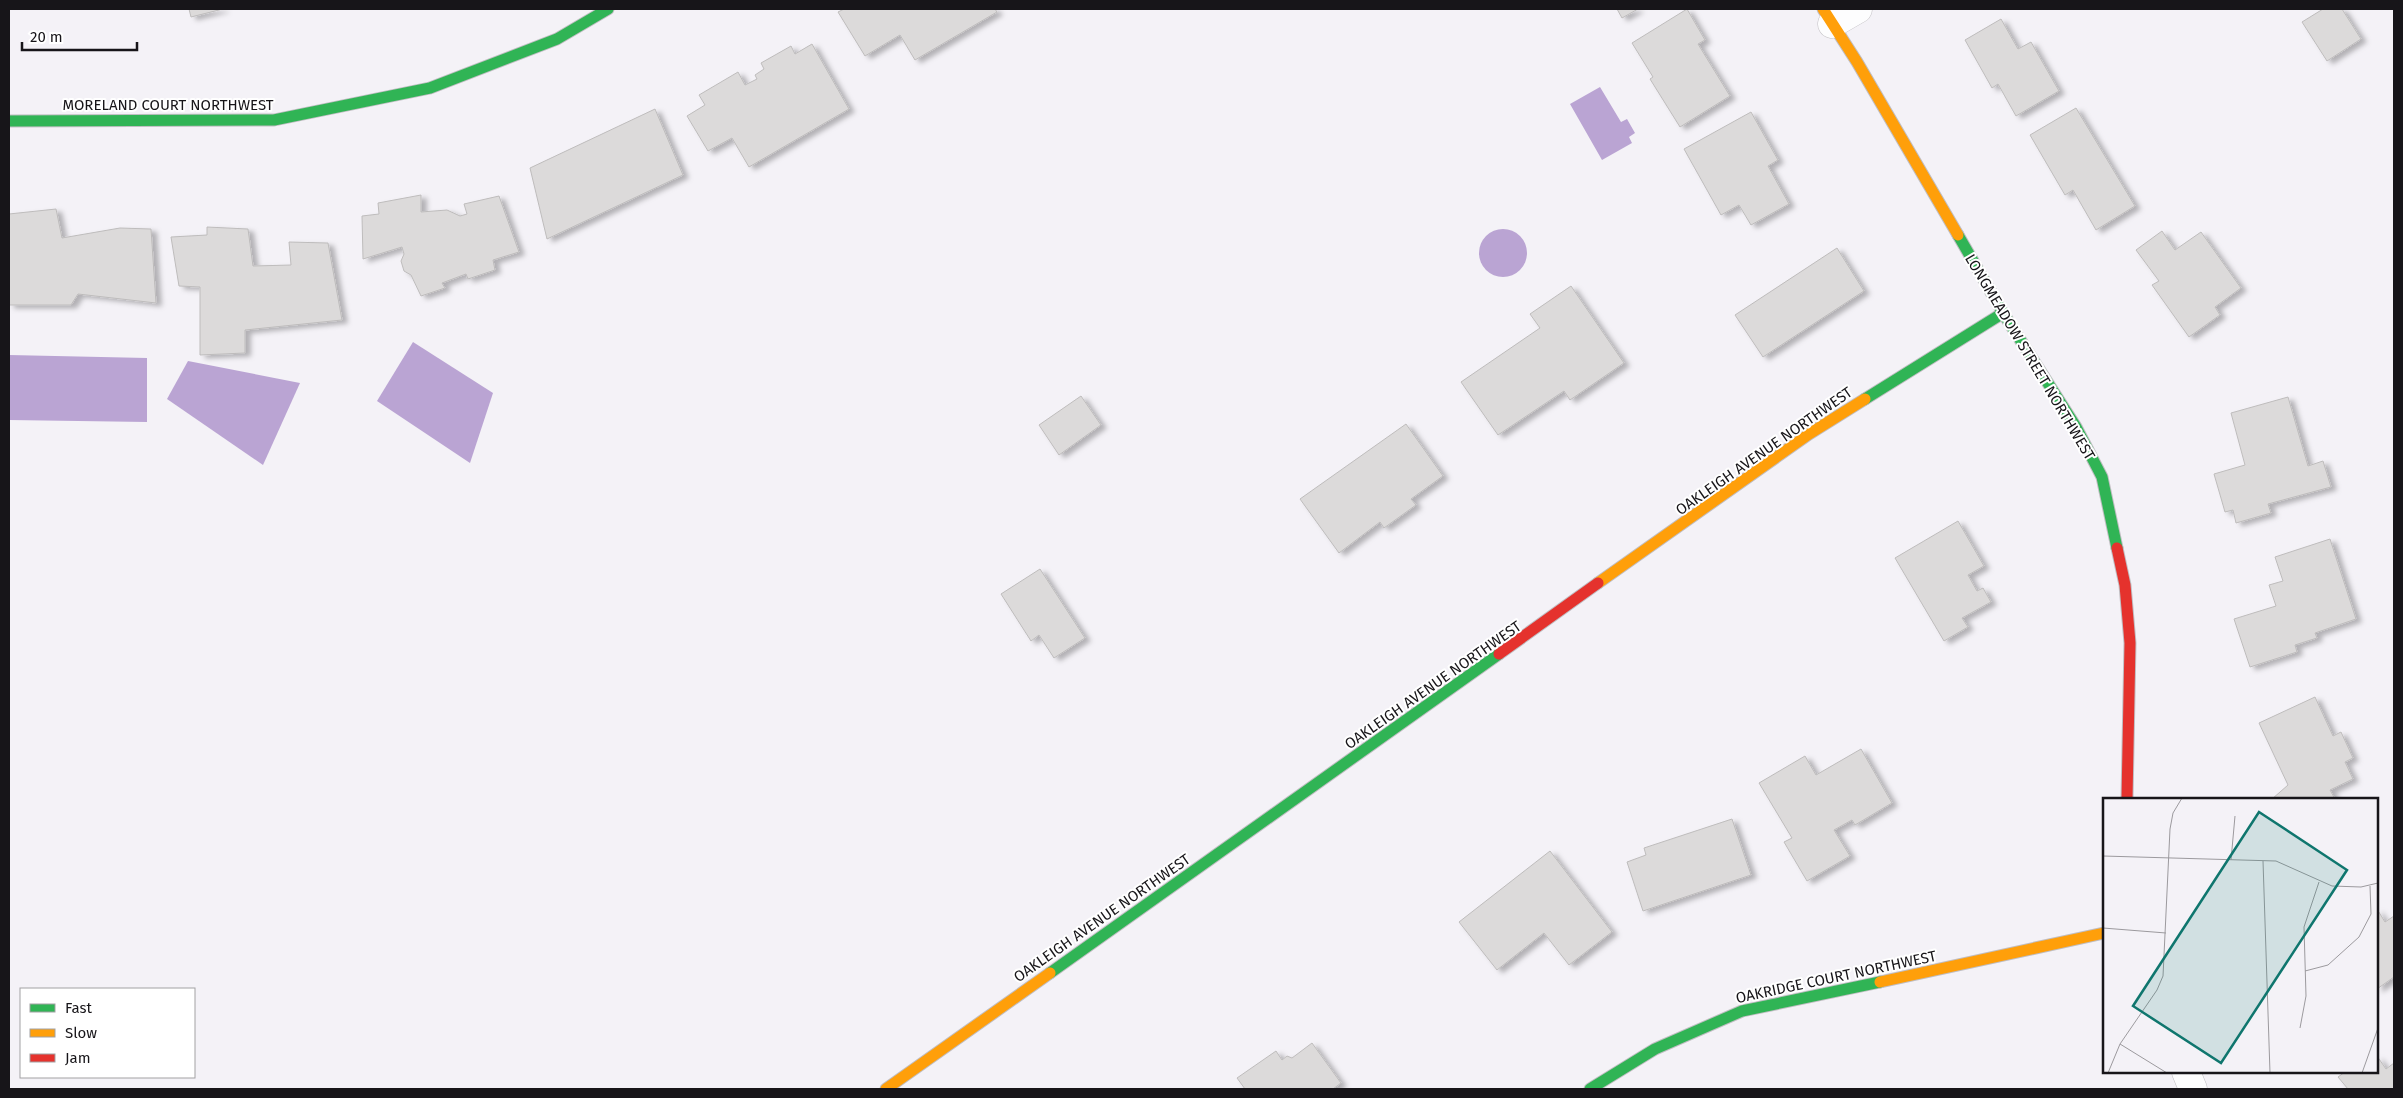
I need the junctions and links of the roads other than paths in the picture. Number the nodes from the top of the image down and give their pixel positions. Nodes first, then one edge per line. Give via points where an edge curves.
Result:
1 (608, 9) edge
2 (1858, 9) edge
3 (1828, 16) edge
4 (9, 121) edge
5 (2002, 313) junction
6 (2127, 798) edge
7 (2103, 933) edge
8 (2186, 1073) edge
9 (886, 1089) edge
10 (1590, 1089) edge
11 (2193, 1089) edge

1 - 4 street, MORELAND COURT NORTHWEST via 558,39 430,88 274,120
2 - 3 street
3 - 5 street, LONGMEADOW STREET NORTHWEST
5 - 6 street, LONGMEADOW STREET NORTHWEST via 2076,427 2102,477 2125,586 2130,643
5 - 9 street, OAKLEIGH AVENUE NORTHWEST via 1809,434
7 - 10 street, OAKRIDGE COURT NORTHWEST via 1742,1011 1655,1049
8 - 11 street

